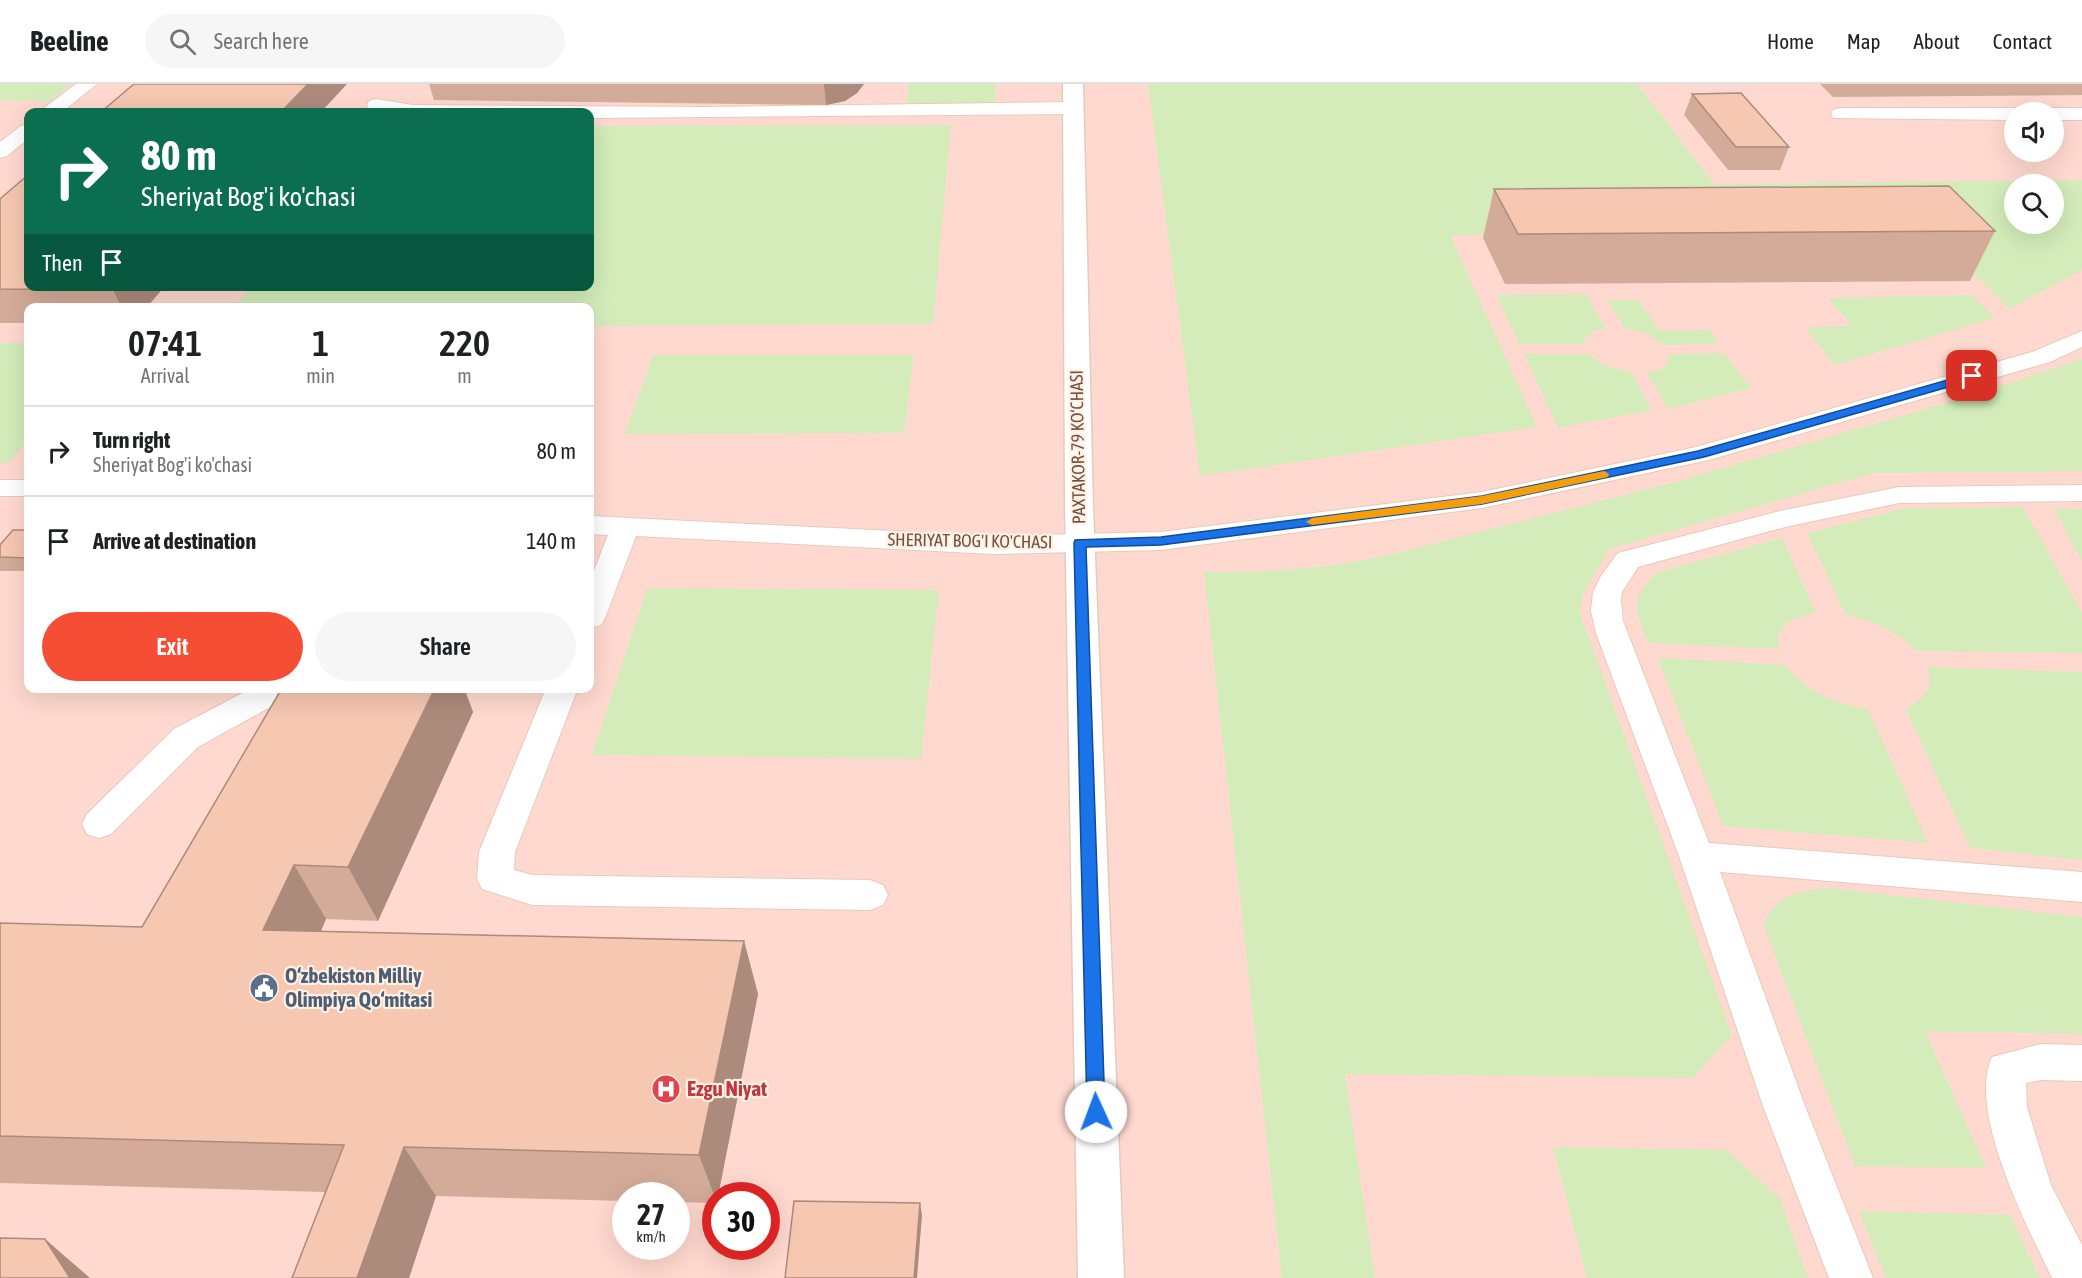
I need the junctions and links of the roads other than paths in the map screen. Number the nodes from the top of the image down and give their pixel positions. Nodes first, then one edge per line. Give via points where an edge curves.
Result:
1 (88, 84) edge
2 (1073, 96) edge
3 (376, 105) dead end
4 (56, 108) edge
5 (394, 108) edge
6 (594, 112) edge
7 (1840, 114) dead end
8 (2004, 114) edge
9 (2064, 114) edge
10 (2082, 114) edge
11 (24, 133) edge
12 (0, 152) edge
13 (2082, 339) edge
14 (0, 488) edge
15 (24, 488) edge
16 (2082, 493) edge
17 (594, 525) edge
18 (625, 526) junction
19 (1080, 543) junction
20 (594, 607) edge
21 (270, 693) edge
22 (560, 693) edge
23 (99, 824) dead end
24 (1697, 856) junction
25 (2082, 887) edge
26 (870, 895) dead end
27 (2082, 1063) edge
28 (1101, 1278) edge
29 (1851, 1278) edge
30 (2075, 1278) edge

1 - 4 lane
2 - 6 lane via 704,113
2 - 19 street, PAXTAKOR-79 KO‘CHASI
3 - 5 lane
7 - 8 lane
9 - 10 lane
11 - 12 lane
13 - 19 lane, SHERIYAT BOG'I KO'CHASI via 2040,357 1700,454 1482,500 1161,541
14 - 15 lane
16 - 24 lane via 1899,495 1784,519 1628,561 1612,578 1605,598 1607,620
17 - 18 lane, SHERIYAT BOG'I KO'CHASI
18 - 19 lane, SHERIYAT BOG'I KO'CHASI via 993,545
18 - 20 lane
19 - 28 street, PAXTAKOR-79 KO‘CHASI
21 - 23 lane via 186,738
22 - 26 lane via 497,852 495,879 532,890
24 - 25 lane
24 - 29 lane via 1784,1106
27 - 30 lane via 2041,1062 2006,1070 2006,1107 2032,1191

